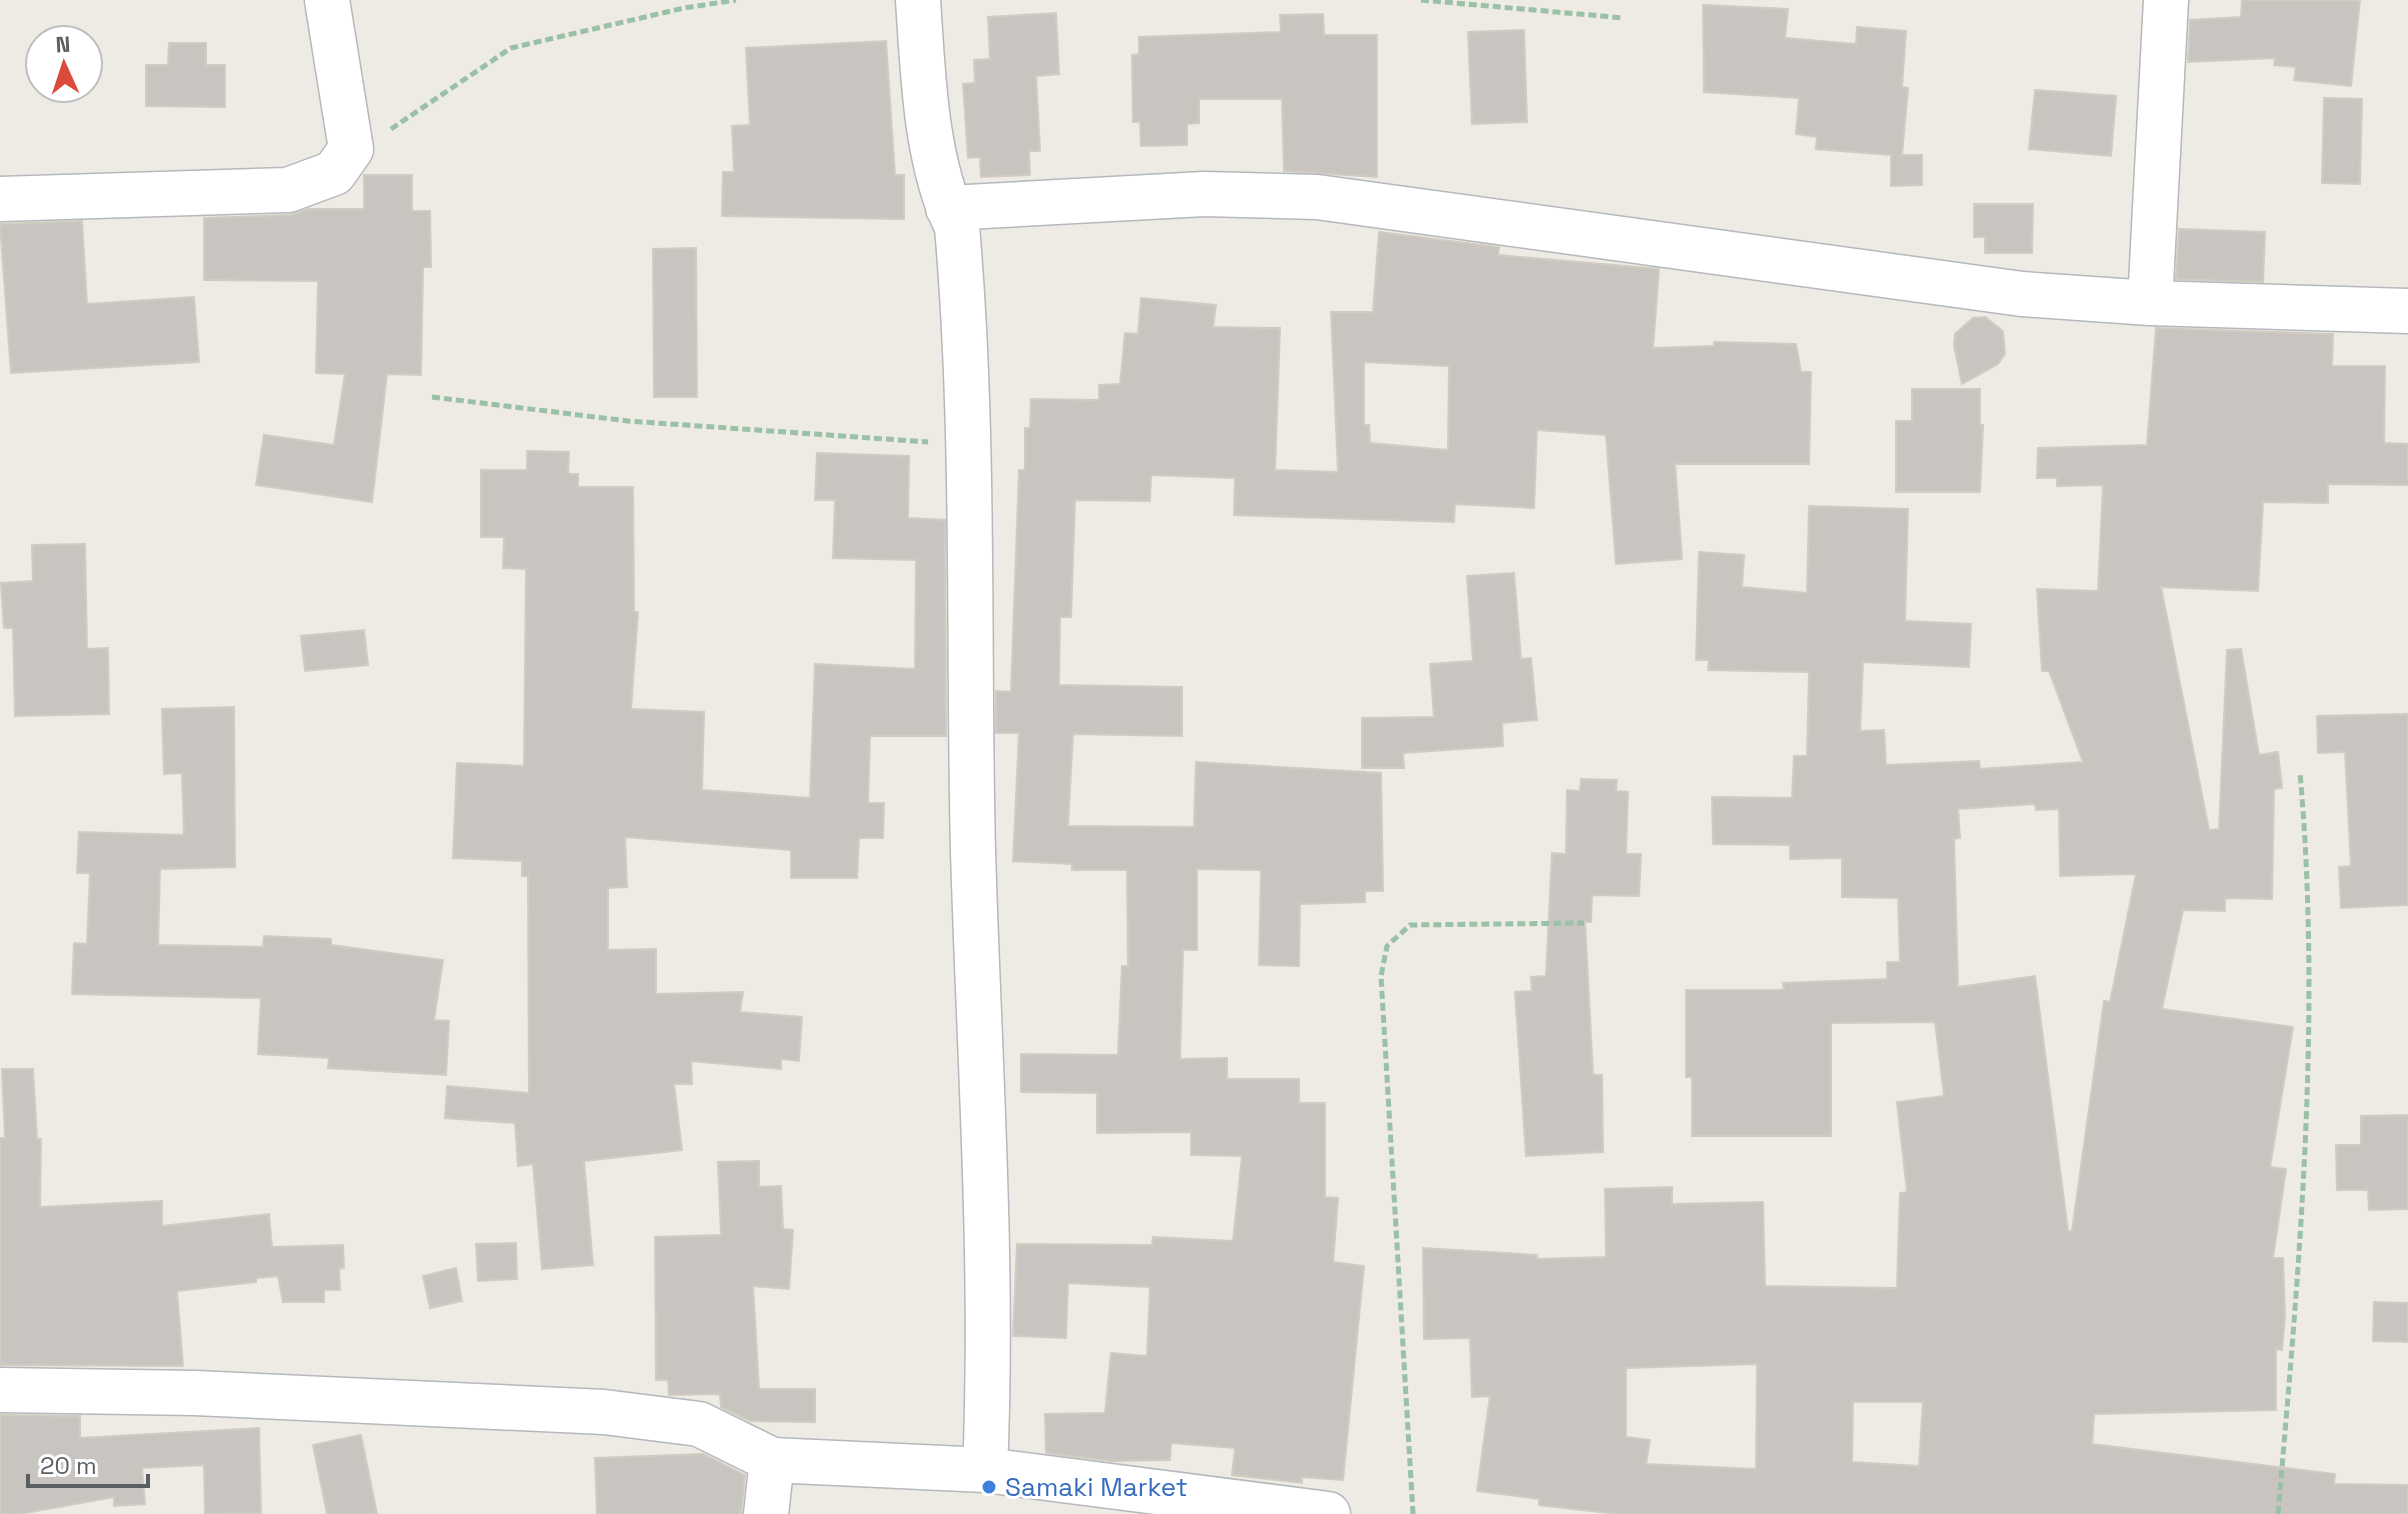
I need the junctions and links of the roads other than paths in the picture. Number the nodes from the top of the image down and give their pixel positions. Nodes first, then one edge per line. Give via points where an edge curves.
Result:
1 (327, 0) edge
2 (918, 0) edge
3 (2166, 0) edge
4 (0, 199) edge
5 (948, 208) junction
6 (2150, 303) junction
7 (2408, 311) edge
8 (0, 1390) edge
9 (772, 1460) junction
10 (985, 1470) junction
11 (766, 1514) edge
12 (1328, 1514) edge

1 - 4 street via 351,149 334,173 288,190
2 - 5 street via 927,101
3 - 6 street
5 - 6 street via 1204,194 1317,197 1889,278
5 - 10 street via 957,227 969,445 973,848 989,1374
6 - 7 street
8 - 9 street via 195,1393 604,1412 699,1424
9 - 10 street
9 - 11 street
10 - 12 street

